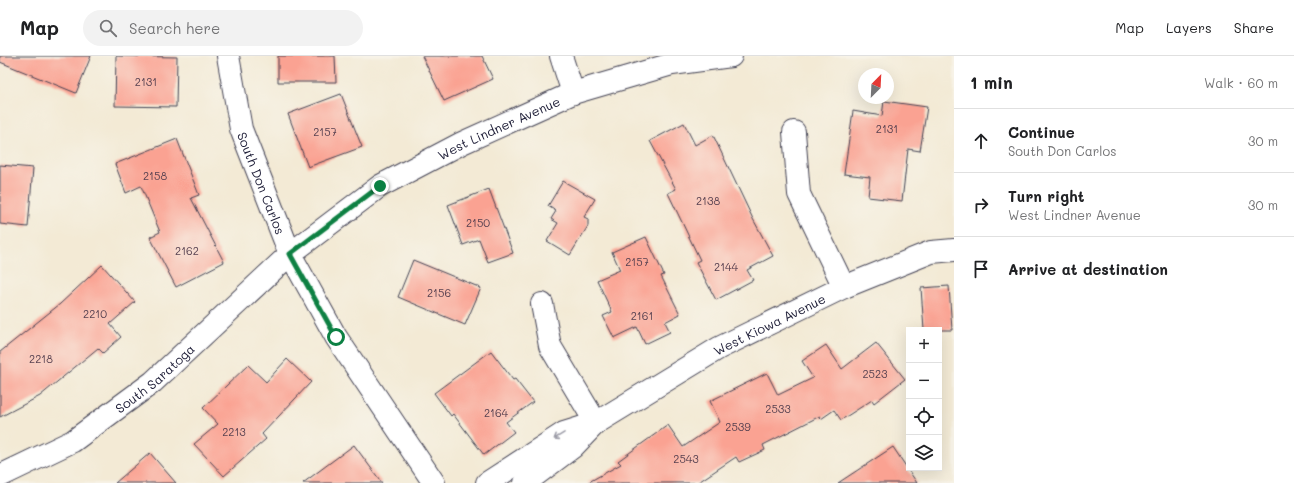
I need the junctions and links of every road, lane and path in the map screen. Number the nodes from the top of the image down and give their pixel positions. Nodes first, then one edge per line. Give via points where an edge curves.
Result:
1 (228, 56) edge
2 (560, 56) edge
3 (731, 56) edge
4 (573, 93) junction
5 (794, 132) dead end
6 (954, 250) edge
7 (290, 254) junction
8 (844, 288) junction
9 (542, 304) dead end
10 (596, 423) junction
11 (0, 476) edge
12 (434, 483) edge
13 (488, 483) edge
14 (525, 483) edge

1 - 7 street, South Don Carlos via 242,129
2 - 4 street
3 - 4 street, West Lindner Avenue via 672,64
4 - 7 street, West Lindner Avenue via 462,143 380,186
5 - 8 street via 799,194
6 - 8 street, West Kiowa Avenue via 931,252
7 - 11 street, South Saratoga via 153,382 73,441
7 - 12 street, South Don Carlos via 336,337
8 - 10 street, West Kiowa Avenue via 719,348
9 - 10 street via 550,346
10 -> 13 street, West Kiowa Avenue via 564,433
10 - 14 street, West Kiowa Avenue via 573,447

